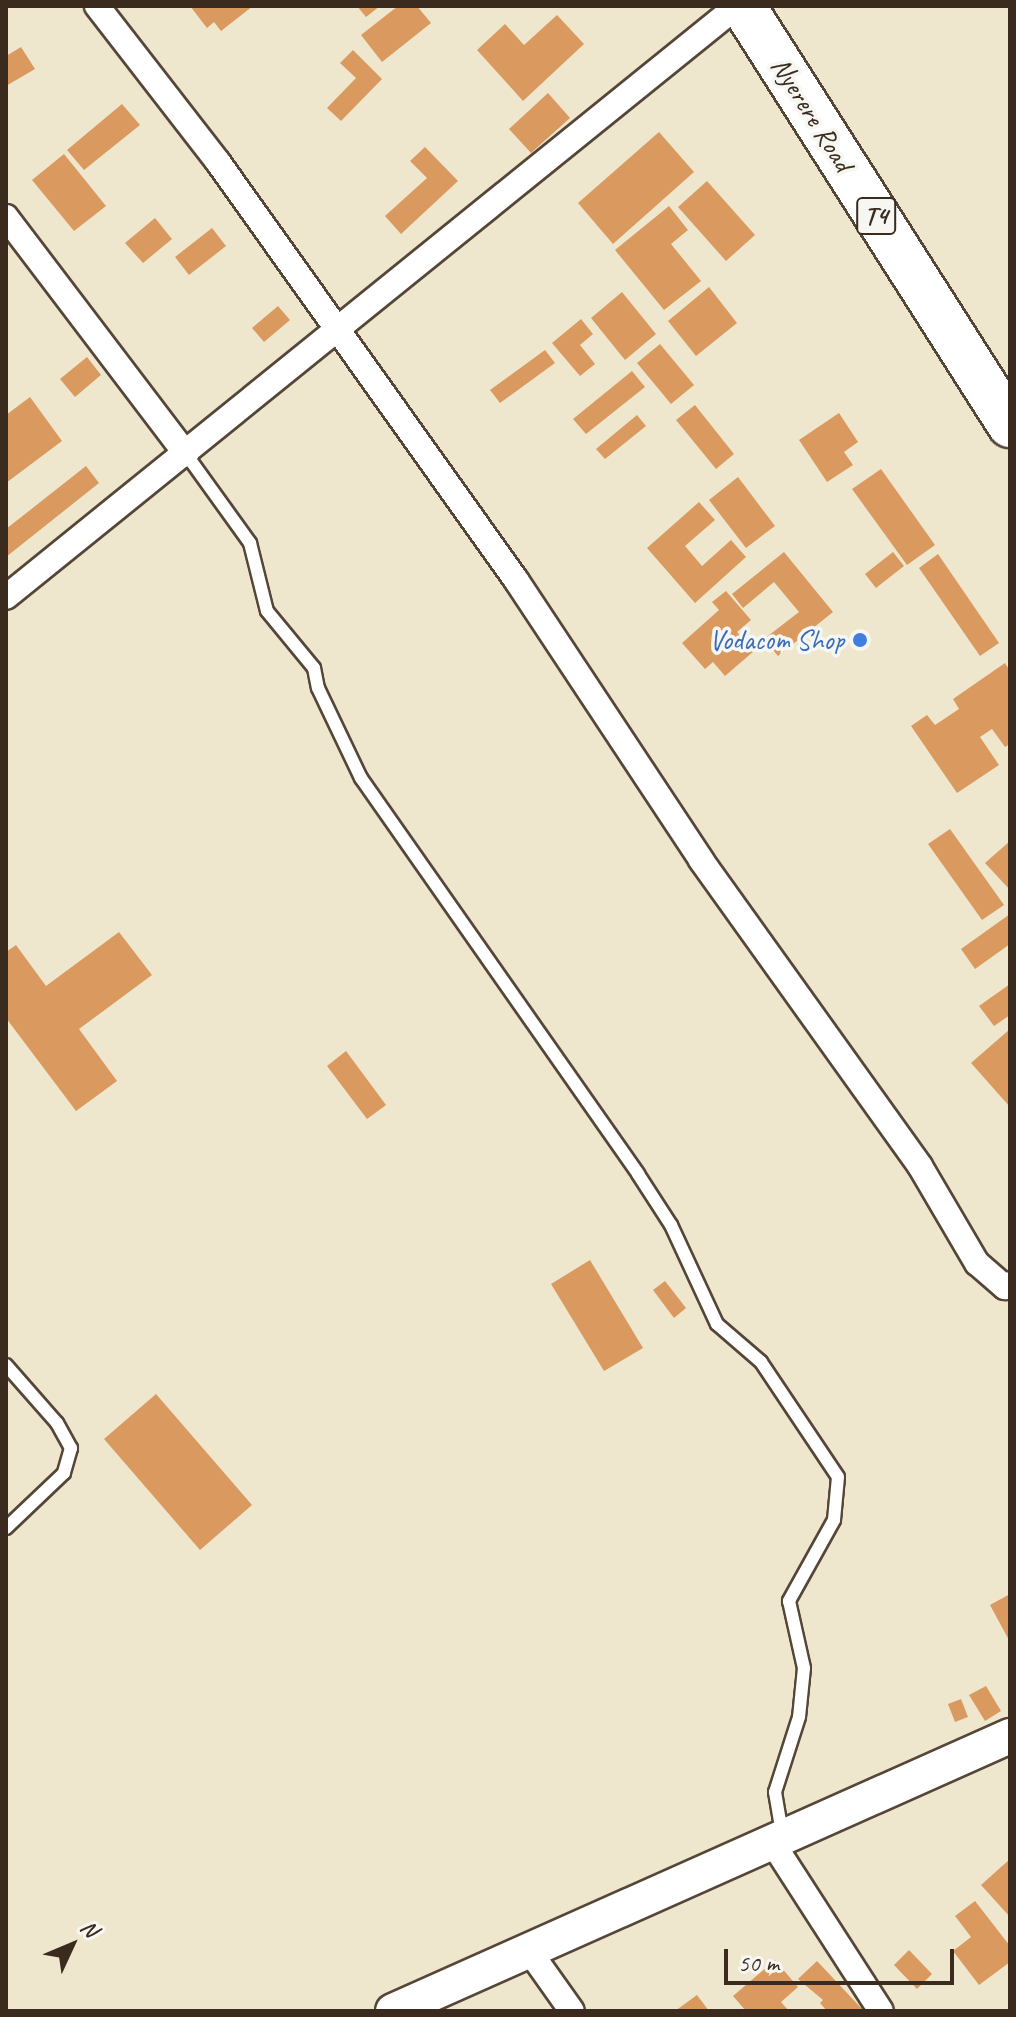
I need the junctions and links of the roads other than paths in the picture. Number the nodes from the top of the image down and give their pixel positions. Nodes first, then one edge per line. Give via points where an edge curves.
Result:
1 (97, 6) edge
2 (740, 6) edge
3 (6, 217) edge
4 (338, 326) junction
5 (1010, 425) edge
6 (186, 454) junction
7 (6, 597) edge
8 (1010, 1284) edge
9 (6, 1365) edge
10 (6, 1528) edge
11 (1010, 1736) edge
12 (778, 1843) junction
13 (530, 1952) junction
14 (393, 2011) edge
15 (572, 2011) edge
16 (881, 2011) edge

1 - 4 street
2 - 4 street
2 - 5 highway, Nyerere Road / T4
3 - 6 street
4 - 6 street
4 - 8 street via 516,580 701,860 920,1166 977,1263 991,1278
6 - 7 street
6 - 12 lane via 250,543 267,611 314,668 318,688 361,778 638,1174 671,1225 717,1324 761,1362 838,1477 834,1520 789,1601 804,1668 799,1717 775,1792
9 - 10 lane via 57,1423 71,1448 64,1473
11 - 12 street
12 - 13 street
12 - 16 street
13 - 14 street
13 - 15 street

